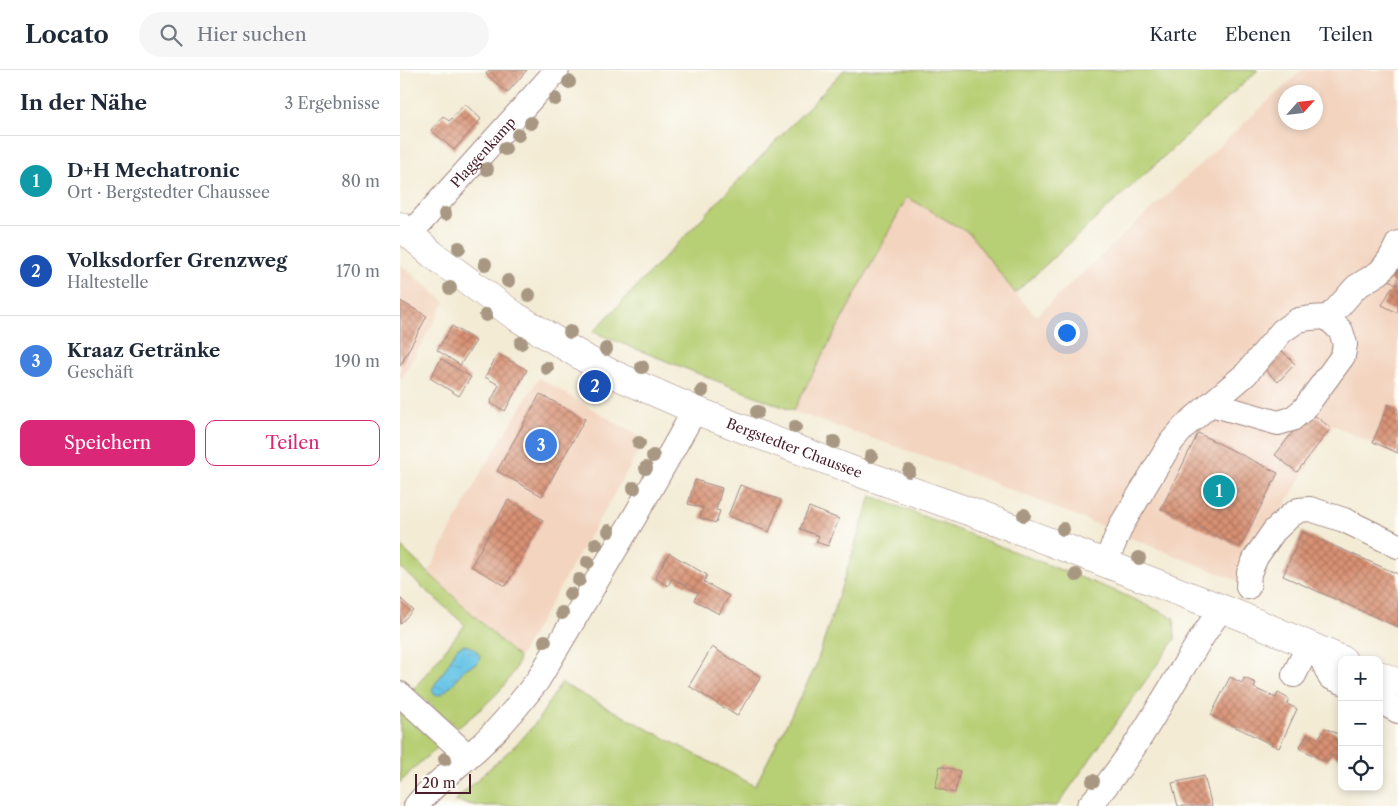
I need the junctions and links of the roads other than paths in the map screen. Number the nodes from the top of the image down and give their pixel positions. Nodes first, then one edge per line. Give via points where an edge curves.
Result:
1 (557, 70) edge
2 (404, 231) edge
3 (1398, 243) edge
4 (1327, 317) junction
5 (1211, 404) junction
6 (695, 410) junction
7 (1398, 546) edge
8 (1105, 564) junction
9 (1248, 587) dead end
10 (1221, 609) junction
11 (1313, 647) junction
12 (1338, 658) edge
13 (1294, 676) dead end
14 (1383, 677) edge
15 (1338, 680) edge
16 (1398, 684) edge
17 (400, 694) edge
18 (1383, 703) edge
19 (1398, 711) edge
20 (468, 756) junction
21 (416, 806) edge
22 (1089, 806) edge

1 - 2 street, Plaggenkamp
2 - 6 main road, Bergstedter Chaussee via 515,316 606,371
3 - 4 street via 1380,272 1356,287
4 - 5 street via 1298,320 1282,331 1246,374
4 - 5 street via 1341,331 1345,344 1343,356 1304,409 1292,419 1278,423
5 - 8 street via 1172,441 1122,524
6 - 8 main road, Bergstedter Chaussee
6 - 20 street via 538,680
7 - 9 street via 1344,520 1310,508 1299,510 1274,531 1256,557 1249,573
8 - 10 main road, Bergstedter Chaussee
10 - 11 main road, Bergstedter Chaussee
10 - 22 street via 1129,756
11 - 12 main road, Bergstedter Chaussee
11 - 13 street
11 - 15 street via 1330,676
14 - 16 main road
17 - 20 street
18 - 19 street
20 - 21 street

